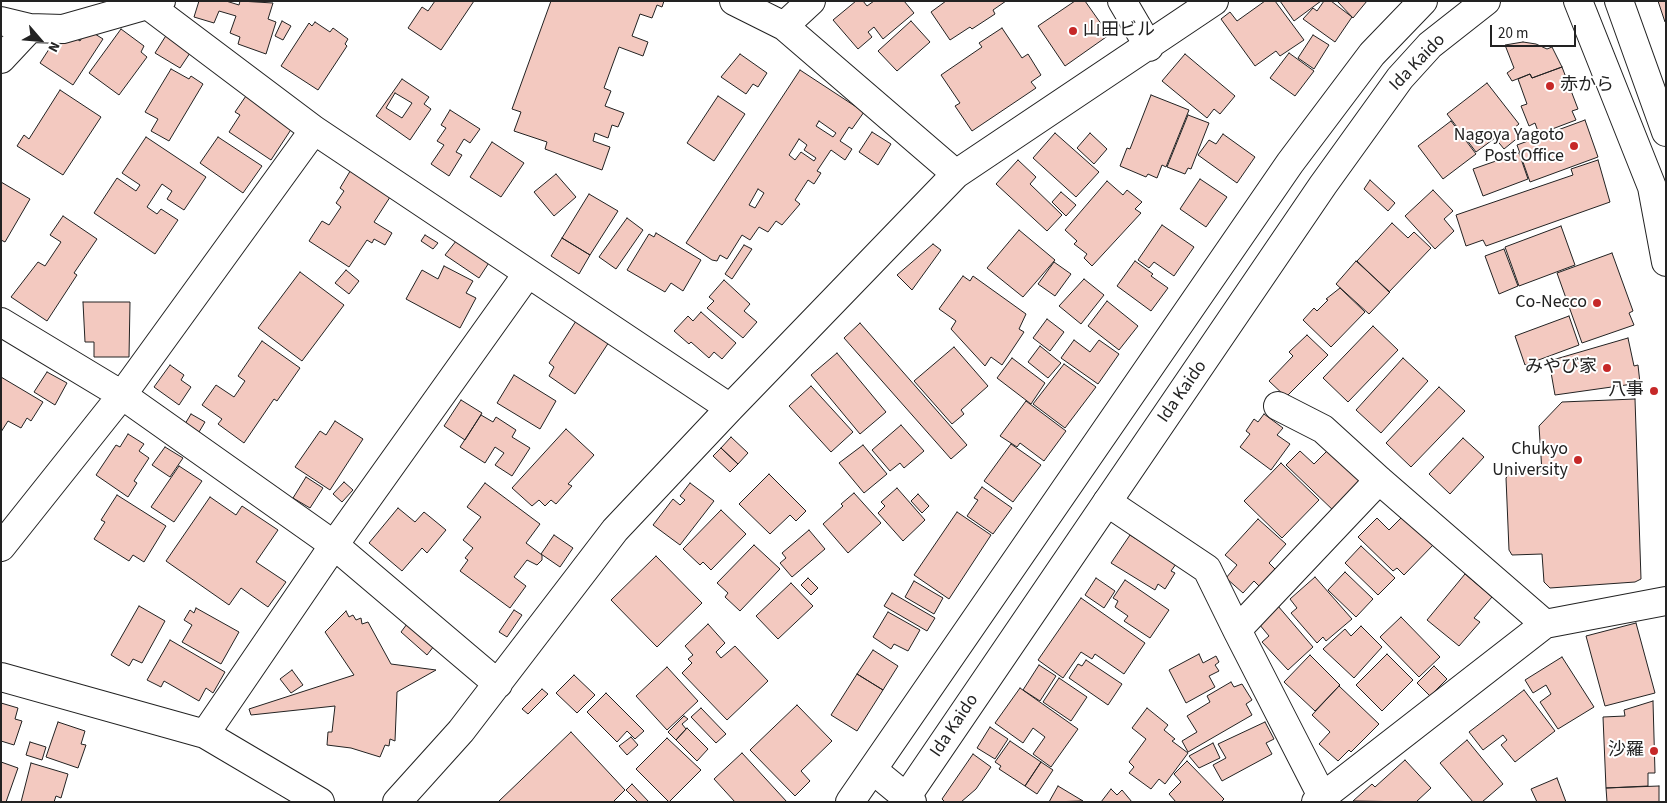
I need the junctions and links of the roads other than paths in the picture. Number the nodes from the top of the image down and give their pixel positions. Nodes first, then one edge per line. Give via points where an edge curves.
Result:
1 (734, 1) edge
2 (811, 1) edge
3 (1122, 1) edge
4 (1214, 1) edge
5 (1423, 1) edge
6 (1486, 1) edge
7 (1578, 1) edge
8 (1619, 1) edge
9 (155, 3) edge
10 (1, 21) edge
11 (784, 26) junction
12 (30, 28) junction
13 (1149, 47) junction
14 (1, 59) edge
15 (1664, 124) edge
16 (314, 130) junction
17 (956, 174) junction
18 (1666, 262) edge
19 (528, 273) junction
20 (1, 322) edge
21 (122, 395) junction
22 (1278, 406) dead end
23 (730, 408) junction
24 (1379, 480) junction
25 (1107, 502) junction
26 (334, 545) junction
27 (1, 547) edge
28 (1666, 601) edge
29 (1545, 624) junction
30 (1236, 630) junction
31 (1, 676) edge
32 (498, 684) junction
33 (205, 734) junction
34 (873, 770) junction
35 (907, 800) edge
36 (1321, 801) edge
37 (320, 802) edge
38 (397, 802) edge
39 (850, 802) edge

1 - 11 main road
2 - 11 main road
3 - 13 main road
4 - 13 main road
5 - 34 main road via 1372,54 1290,163
6 - 25 main road, Ida Kaido via 1430,45 1400,78 1323,185
7 - 18 main road via 1652,187
8 - 15 main road
9 - 12 main road via 63,28
9 - 16 main road
10 - 12 main road
11 - 17 main road
12 - 14 main road
13 - 17 main road
16 - 19 main road
16 - 21 main road
17 - 23 main road
19 - 23 main road
19 - 26 main road
20 - 21 main road
21 - 26 main road
21 - 27 main road
22 - 24 main road via 1324,429
23 - 32 main road via 615,530
24 - 29 main road
24 - 30 main road
25 - 30 main road via 1207,568
25 - 35 main road, Ida Kaido
26 - 32 main road
26 - 33 main road
28 - 29 main road
29 - 36 main road
30 - 36 main road
31 - 33 main road
32 - 38 main road
33 - 37 main road
34 - 35 main road
34 - 39 main road

